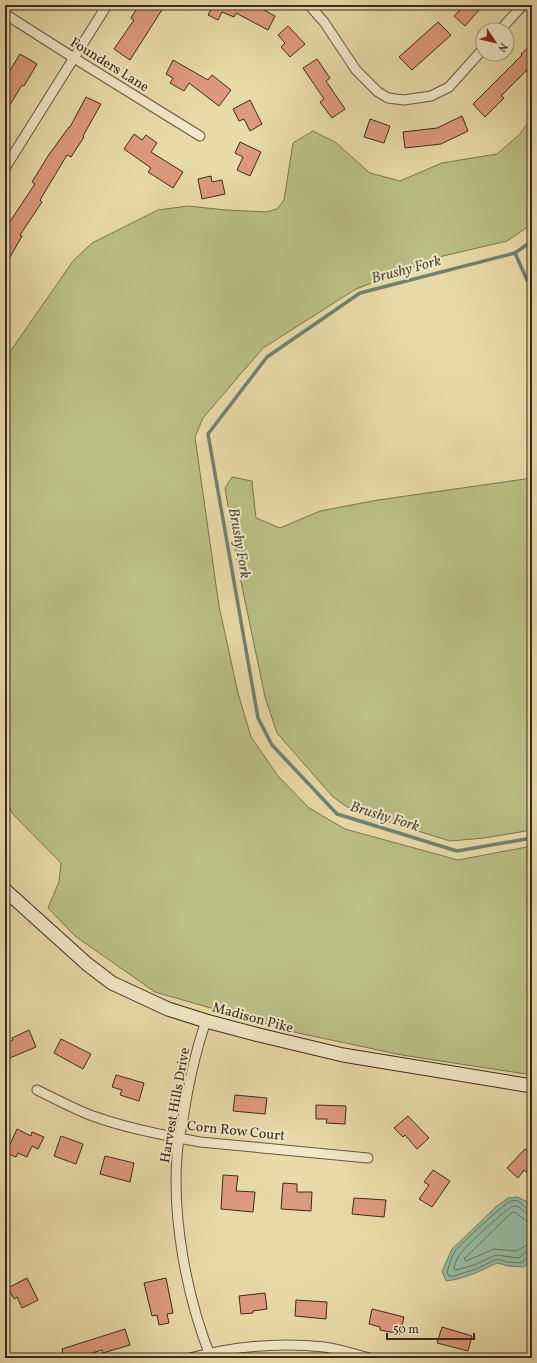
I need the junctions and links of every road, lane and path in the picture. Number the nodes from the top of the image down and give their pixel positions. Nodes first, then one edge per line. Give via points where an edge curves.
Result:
1 (106, 5) edge
2 (309, 5) edge
3 (523, 5) edge
4 (5, 14) edge
5 (507, 22) edge
6 (74, 58) junction
7 (475, 58) edge
8 (200, 136) dead end
9 (5, 168) edge
10 (5, 890) edge
11 (206, 1021) junction
12 (532, 1086) edge
13 (37, 1090) dead end
14 (179, 1138) junction
15 (368, 1158) dead end
16 (210, 1355) edge
17 (190, 1358) edge
18 (369, 1358) edge

1 - 6 street
2 - 7 street via 324,22 356,70 378,92 388,98 404,100 431,96 449,87
3 - 5 street
4 - 6 street, Founders Lane
6 - 8 street, Founders Lane
6 - 9 street
10 - 11 street, Madison Pike via 87,964 112,983 168,1009
11 - 12 street, Madison Pike via 344,1055
11 - 14 street, Harvest Hills Drive via 196,1052
13 - 14 street, Corn Row Court via 116,1124
14 - 15 street, Corn Row Court
14 - 16 street, Harvest Hills Drive via 176,1181 181,1240 190,1290
16 - 17 street
16 - 18 street via 265,1346 293,1345 325,1347

